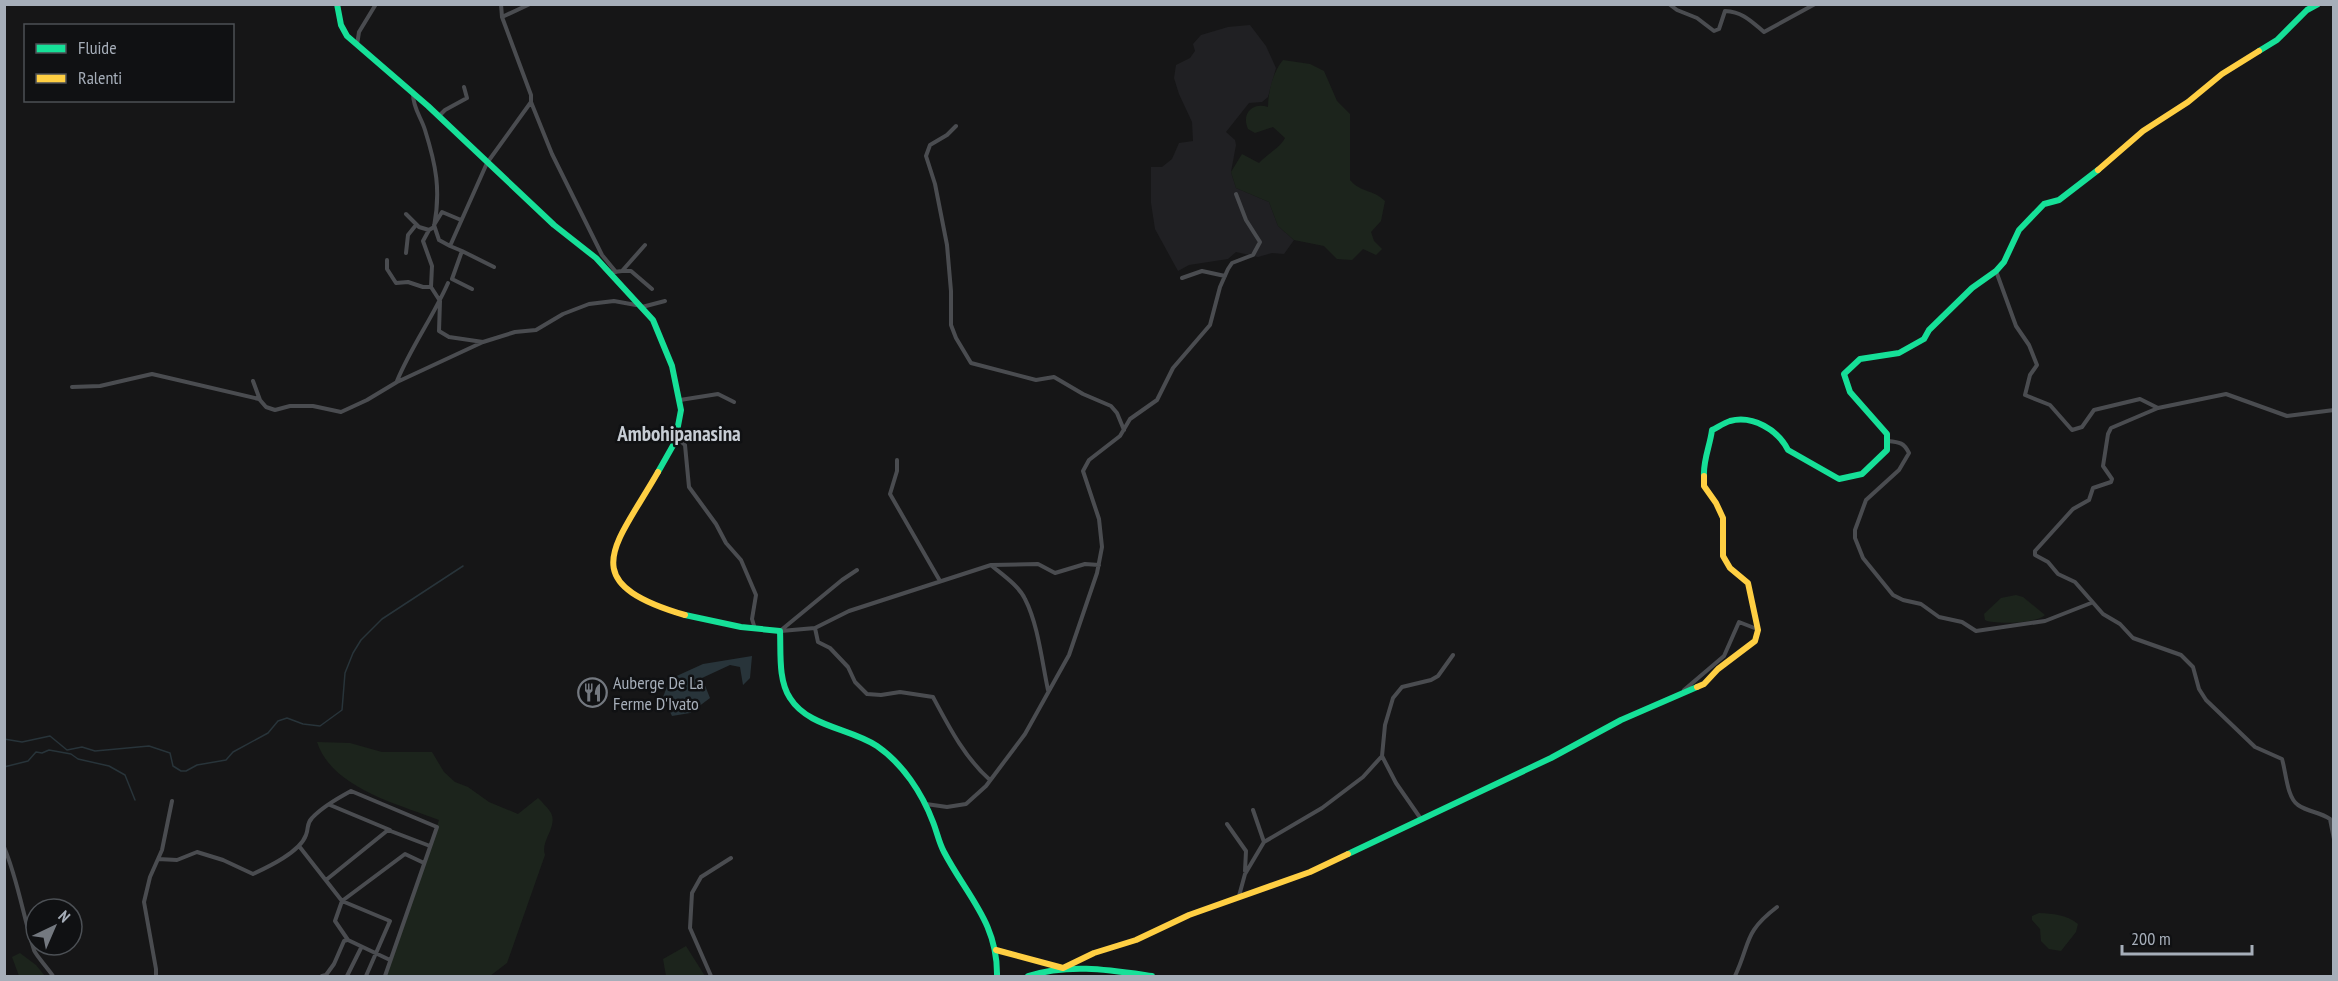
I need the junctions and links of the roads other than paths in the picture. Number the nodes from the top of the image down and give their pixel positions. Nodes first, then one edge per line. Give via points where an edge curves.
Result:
1 (337, 4) edge
2 (376, 4) edge
3 (501, 4) edge
4 (530, 4) edge
5 (1669, 4) edge
6 (1815, 4) edge
7 (2318, 4) edge
8 (502, 17) junction
9 (357, 46) junction
10 (464, 87) dead end
11 (413, 94) junction
12 (531, 102) junction
13 (439, 116) junction
14 (956, 126) dead end
15 (487, 163) junction
16 (1236, 194) dead end
17 (406, 214) dead end
18 (461, 220) junction
19 (416, 224) junction
20 (434, 225) junction
21 (429, 230) junction
22 (645, 245) dead end
23 (450, 246) junction
24 (462, 251) junction
25 (406, 253) dead end
26 (387, 260) dead end
27 (494, 267) dead end
28 (622, 271) junction
29 (1996, 271) junction
30 (613, 272) junction
31 (1225, 276) junction
32 (1182, 278) dead end
33 (448, 284) dead end
34 (431, 286) junction
35 (472, 289) dead end
36 (652, 289) dead end
37 (665, 301) dead end
38 (440, 302) junction
39 (639, 306) junction
40 (483, 342) junction
41 (253, 381) dead end
42 (397, 382) junction
43 (72, 387) dead end
44 (260, 400) junction
45 (680, 400) junction
46 (734, 402) dead end
47 (2158, 408) junction
48 (2334, 410) edge
49 (1124, 430) junction
50 (676, 437) junction
51 (1888, 441) junction
52 (897, 460) dead end
53 (991, 565) junction
54 (1099, 565) junction
55 (857, 570) dead end
56 (940, 581) junction
57 (2091, 603) junction
58 (815, 628) junction
59 (756, 630) junction
60 (1758, 630) junction
61 (780, 631) junction
62 (1453, 655) dead end
63 (1048, 690) junction
64 (1678, 693) junction
65 (1382, 756) junction
66 (990, 780) junction
67 (172, 801) dead end
68 (330, 804) junction
69 (926, 804) junction
70 (1252, 810) dead end
71 (1421, 819) junction
72 (1227, 824) dead end
73 (390, 830) junction
74 (2334, 839) edge
75 (1264, 842) junction
76 (299, 846) junction
77 (430, 846) junction
78 (4, 847) edge
79 (731, 858) dead end
80 (158, 859) junction
81 (424, 863) junction
82 (1245, 874) junction
83 (326, 880) junction
84 (1239, 896) junction
85 (342, 901) junction
86 (1776, 907) dead end
87 (348, 940) junction
88 (361, 948) junction
89 (996, 950) junction
90 (375, 952) junction
91 (390, 960) junction
92 (1064, 968) junction
93 (53, 976) edge
94 (156, 976) edge
95 (322, 976) edge
96 (347, 976) edge
97 (366, 976) edge
98 (385, 976) edge
99 (711, 976) edge
100 (997, 976) edge
101 (1028, 976) edge
102 (1152, 976) edge
103 (1735, 976) edge

1 - 9 street via 341,25
2 - 9 street via 359,32
3 - 8 street
4 - 8 street
5 - 6 street via 1714,31 1719,29 1725,11 1736,11 1764,32
7 - 29 street via 2277,40 2143,131 2084,183 2059,200 2044,204 2019,230
8 - 12 street
9 - 11 street
10 - 13 street via 467,98
11 - 13 street
11 - 20 street via 437,171
12 - 15 street
12 - 30 street via 552,154
13 - 15 street
14 - 49 street via 930,145 926,156 947,245 951,325 962,351 971,363 1036,380 1054,376 1111,406
15 - 18 street
15 - 30 street via 554,225
16 - 31 street via 1260,242 1253,255 1232,263
17 - 19 street
18 - 20 street via 442,212
18 - 23 street
19 - 21 street
19 - 25 street via 408,235
20 - 21 street
20 - 23 street via 439,240
21 - 34 street via 423,241 432,266
22 - 28 street
23 - 24 street
24 - 27 street
24 - 35 street via 453,279
26 - 34 street via 387,269 396,283
28 - 30 street
28 - 36 street via 631,271
29 - 47 street via 2016,326 2037,365 2025,395 2050,405 2072,430 2082,427 2094,410 2140,399
29 - 51 street via 1972,288 1924,339 1899,353 1860,359 1844,374 1845,384 1887,434
30 - 39 street
31 - 32 street via 1202,271
31 - 49 street via 1210,325 1173,368 1157,400 1130,419
33 - 38 street
34 - 38 street
37 - 39 street
38 - 40 street via 440,331 449,337
38 - 42 street
39 - 40 street via 614,301 589,304 536,330
39 - 45 street via 652,319 669,357
40 - 42 street
41 - 44 street
42 - 44 street via 341,412 313,406 275,410
43 - 44 street via 100,386 152,374
45 - 46 street via 718,394
45 - 50 street
47 - 48 street via 2226,394 2287,416
47 - 57 street via 2111,428 2103,466 2111,483 2094,488 2089,500 2073,510 2035,551 2058,574 2076,582
49 - 54 street via 1089,460 1083,471 1100,519
50 - 59 street via 685,445 689,487 741,560 756,595 752,619
50 - 59 street via 613,550 611,567 615,579 656,608
51 - 57 street via 1900,442 1909,453 1899,470 1866,500 1855,538 1863,558 1893,596 1921,604 1938,617 1962,622 1976,631 2045,621
51 - 60 street via 1887,450 1862,474 1839,479 1788,450 1785,442 1762,424 1729,421 1712,430 1703,463 1704,486 1723,518 1724,556 1730,568 1748,584
52 - 56 street via 890,494
53 - 54 street via 1038,564 1055,573 1085,564
53 - 56 street
53 - 63 street via 1025,598
54 - 63 street via 1069,655
55 - 61 street
56 - 58 street via 849,611
57 - 74 street via 2133,638 2181,656 2193,667 2206,700 2255,747 2282,759 2292,798 2297,805 2330,819
58 - 61 street
58 - 66 street via 818,642 830,648 848,667 867,694 900,692 933,697 976,767
59 - 61 street
60 - 64 street via 1755,641 1704,684
60 - 64 street via 1739,622 1724,656
61 - 69 street via 783,675 790,699 804,712 875,744 911,780
62 - 65 street via 1438,676 1402,687 1393,698
63 - 66 street via 1025,734
64 - 71 street
65 - 71 street
65 - 75 street via 1363,777 1322,808
66 - 69 street via 966,804
67 - 80 street
68 - 73 street
68 - 76 street via 307,824 307,835
68 - 77 street via 351,791 430,824 437,827
69 - 89 street via 942,851 970,893
70 - 75 street
71 - 84 street via 1310,872
72 - 82 street via 1246,851
73 - 77 street
73 - 83 street
75 - 82 street
76 - 80 street via 253,874 198,852 177,860
76 - 83 street
77 - 81 street
78 - 93 street via 34,953
79 - 99 street via 701,877 692,893 690,928
80 - 94 street via 144,902
81 - 85 street via 405,854
81 - 91 street
82 - 84 street
83 - 85 street
84 - 92 street
85 - 87 street via 335,921
85 - 90 street via 390,921
86 - 103 street via 1750,932
87 - 88 street
87 - 95 street via 330,971
88 - 90 street
88 - 96 street
89 - 92 street
89 - 100 street
90 - 91 street
90 - 97 street
91 - 98 street
92 - 101 street
92 - 102 street

